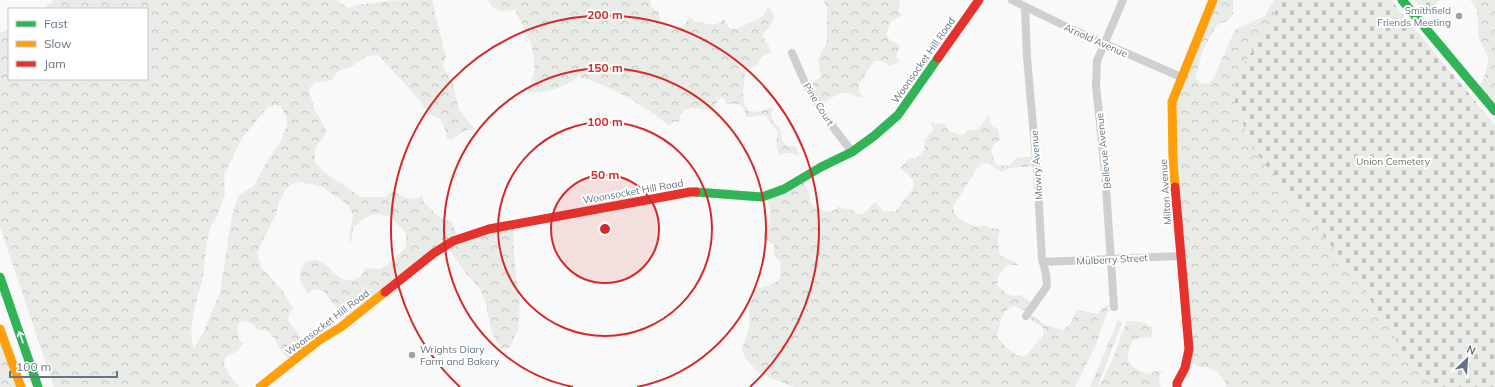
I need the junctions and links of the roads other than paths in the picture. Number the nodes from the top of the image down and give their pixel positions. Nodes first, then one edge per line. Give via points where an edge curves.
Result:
1 (979, 0) edge
2 (1012, 0) edge
3 (1123, 0) edge
4 (1213, 0) edge
5 (1402, 0) edge
6 (1025, 7) junction
7 (1104, 44) junction
8 (792, 53) dead end
9 (1181, 77) junction
10 (1495, 111) edge
11 (852, 152) junction
12 (1180, 256) junction
13 (1111, 259) junction
14 (1043, 262) junction
15 (0, 277) edge
16 (1114, 307) dead end
17 (1026, 316) dead end
18 (0, 329) edge
19 (21, 387) edge
20 (38, 387) edge
21 (260, 387) edge
22 (1177, 387) edge

1 - 11 main road, Woonsocket Hill Road via 898,115
2 - 6 street, Arnold Avenue
3 - 7 street, Bellevue Avenue
4 - 9 main road, Milton Avenue
5 - 10 main road
6 - 7 street, Arnold Avenue
6 - 14 street, Mowry Avenue
7 - 9 street, Arnold Avenue
7 - 13 street, Bellevue Avenue via 1097,62 1096,85 1106,172
8 - 11 street, Pine Court via 806,85
9 - 12 main road, Milton Avenue via 1172,102 1173,160
11 - 21 main road, Woonsocket Hill Road via 784,189 762,197 690,192 489,229 453,241
12 - 13 street, Mulberry Street
12 - 22 main road, Milton Avenue via 1189,349
13 - 14 street, Mulberry Street
13 - 16 street, Bellevue Avenue
14 - 17 street, Mowry Avenue via 1047,286
20 -> 15 main road
18 - 19 main road

